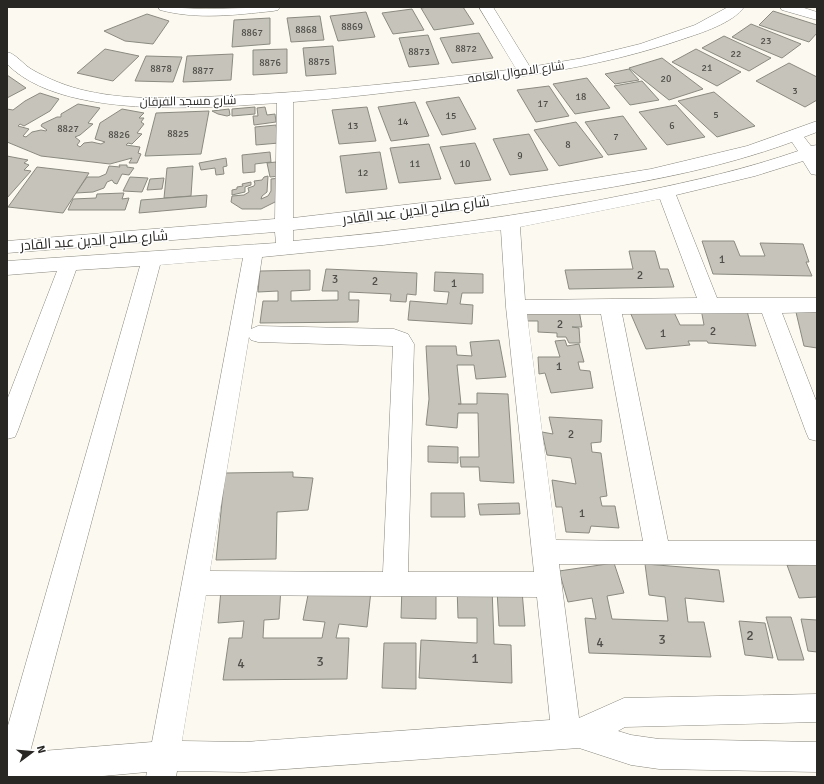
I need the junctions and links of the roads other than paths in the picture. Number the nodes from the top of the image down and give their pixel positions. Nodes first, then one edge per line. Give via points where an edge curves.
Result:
1 (165, 7) edge
2 (273, 7) edge
3 (486, 7) edge
4 (736, 7) edge
5 (787, 7) edge
6 (817, 16) edge
7 (7, 56) edge
8 (525, 71) junction
9 (285, 99) junction
10 (817, 126) edge
11 (796, 135) junction
12 (812, 152) edge
13 (817, 170) edge
14 (666, 192) junction
15 (510, 223) junction
16 (283, 226) junction
17 (7, 247) edge
18 (284, 249) junction
19 (254, 251) junction
20 (152, 258) junction
21 (69, 264) junction
22 (7, 268) edge
23 (769, 305) junction
24 (817, 305) edge
25 (610, 306) junction
26 (710, 306) junction
27 (516, 307) junction
28 (258, 334) dead end
29 (7, 430) edge
30 (817, 432) edge
31 (545, 552) junction
32 (658, 552) junction
33 (817, 553) edge
34 (197, 583) junction
35 (395, 584) junction
36 (549, 585) junction
37 (817, 708) edge
38 (572, 733) junction
39 (817, 757) edge
40 (163, 767) edge
41 (9, 768) edge

1 - 2 street via 197,12
3 - 8 street
4 - 8 street, شارع الاموال العامه via 727,15 693,31 653,46 608,58
5 - 6 street
7 - 9 street, شارع مسجد الفرقان via 13,64 48,84 96,98 154,104
8 - 9 street, شارع الاموال العامه
9 - 16 street
10 - 11 street, شارع صلاح الدين عبد القادر
11 - 12 street
11 - 16 street, شارع صلاح الدين عبد القادر via 722,158 583,187 407,213
12 - 13 street
12 - 14 street, شارع صلاح الدين عبد القادر via 740,174
14 - 15 street, شارع صلاح الدين عبد القادر
14 - 26 street
15 - 18 street, شارع صلاح الدين عبد القادر
15 - 27 street
16 - 17 street, شارع صلاح الدين عبد القادر
16 - 18 street
18 - 19 street, شارع صلاح الدين عبد القادر
19 - 20 street, شارع صلاح الدين عبد القادر
19 - 34 street
20 - 21 street, شارع صلاح الدين عبد القادر
20 - 41 street
21 - 22 street, شارع صلاح الدين عبد القادر
21 - 29 street
23 - 24 street
23 - 26 street
23 - 30 street
25 - 26 street
25 - 27 street
25 - 32 street
27 - 31 street
28 - 35 street via 394,337 404,344
31 - 32 street
31 - 36 street
32 - 33 street
34 - 35 street
34 - 40 street
35 - 36 street
36 - 38 street
37 - 38 street via 624,712
38 - 39 street via 631,750 659,754
38 - 40 street via 245,757
40 - 41 street

